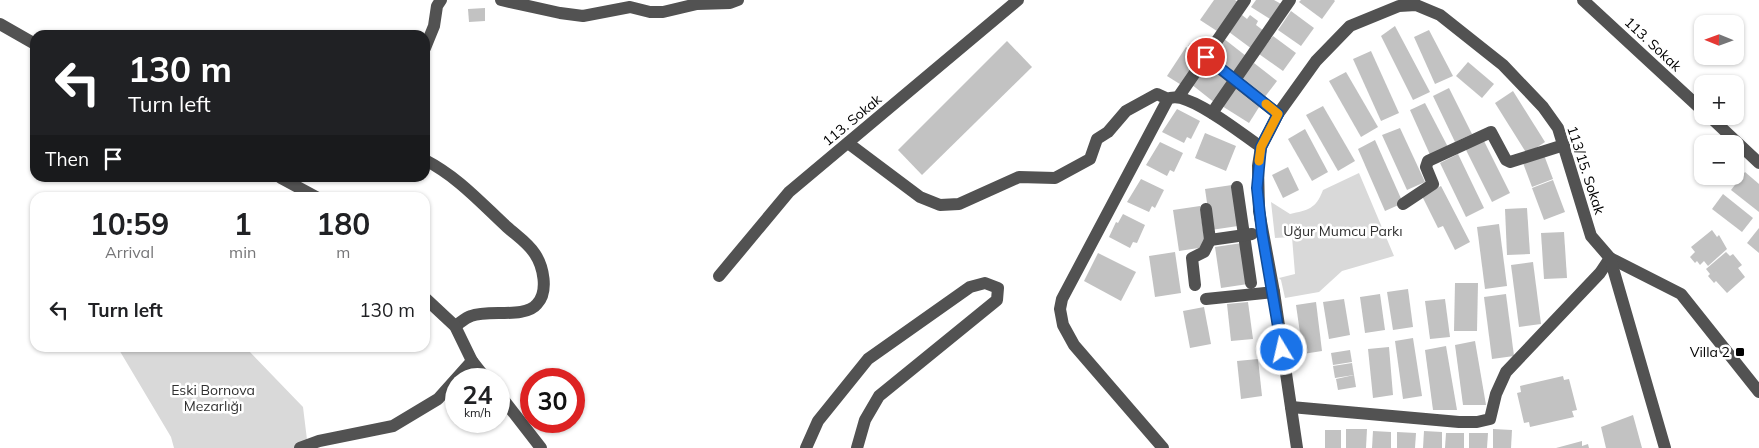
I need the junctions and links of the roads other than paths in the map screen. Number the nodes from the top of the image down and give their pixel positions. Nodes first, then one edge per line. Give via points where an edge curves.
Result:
1 (442, 0) edge
2 (501, 0) edge
3 (738, 0) edge
4 (1018, 0) edge
5 (1245, 0) edge
6 (1290, 0) edge
7 (1583, 0) edge
8 (0, 24) edge
9 (430, 36) edge
10 (30, 41) edge
11 (1194, 48) dead end
12 (1206, 57) junction
13 (1234, 80) junction
14 (1173, 97) junction
15 (1694, 103) edge
16 (1212, 113) junction
17 (1278, 114) junction
18 (1719, 125) edge
19 (848, 143) junction
20 (1564, 145) junction
21 (1261, 147) junction
22 (430, 163) edge
23 (1759, 163) edge
24 (288, 182) edge
25 (1237, 187) dead end
26 (307, 192) edge
27 (1403, 204) dead end
28 (1206, 210) dead end
29 (1262, 233) junction
30 (1244, 235) junction
31 (1210, 240) junction
32 (1610, 258) junction
33 (719, 276) dead end
34 (1251, 283) dead end
35 (1195, 285) dead end
36 (1274, 292) junction
37 (1206, 299) dead end
38 (430, 303) edge
39 (454, 326) junction
40 (472, 361) junction
41 (477, 368) edge
42 (1759, 392) edge
43 (1291, 407) junction
44 (510, 408) edge
45 (300, 448) edge
46 (541, 448) edge
47 (806, 448) edge
48 (857, 448) edge
49 (1163, 448) edge
50 (1297, 448) edge
51 (1665, 448) edge

1 - 9 street via 437,6
2 - 3 street via 583,16 630,7 663,12 697,4
4 - 19 street, 113. Sokak
5 - 12 street
6 - 13 street
7 - 15 street, 113. Sokak
8 - 10 street
11 - 12 street
12 - 13 street
12 - 14 street
13 - 16 street
13 - 17 street
14 - 16 street
14 - 19 street via 1157,94 1126,110 1108,132 1097,139 1090,159 1056,178 1019,176 959,204 940,205 920,197
14 - 49 street via 1062,299 1060,309 1063,325 1074,345
16 - 21 street
17 - 20 street, 113/15. Sokak via 1316,61 1350,26 1399,6 1416,6 1440,15 1503,65 1543,107 1558,128
17 - 21 street, 113/15. Sokak
18 - 23 street
19 - 33 street, 113. Sokak via 789,192
20 - 27 street via 1510,162 1491,132 1428,160 1426,167 1433,184
20 - 32 street, 113/15. Sokak via 1591,236
21 - 29 street via 1257,188
22 - 39 street via 478,198 522,240 541,265 542,296 537,305 526,310 472,315
24 - 26 street
25 - 30 street
28 - 31 street
29 - 30 street
29 - 36 street
30 - 31 street
30 - 34 street
31 - 35 street via 1204,252 1192,258
32 - 42 street via 1681,294
32 - 43 street via 1600,273 1506,372 1490,419 1459,422
32 - 51 street
36 - 37 street
36 - 43 street
38 - 39 street
39 - 40 street
40 - 41 street
40 - 45 street via 438,398 393,426
43 - 50 street
44 - 46 street
47 - 48 street via 818,422 868,359 970,287 985,283 998,288 997,300 879,396 865,420

